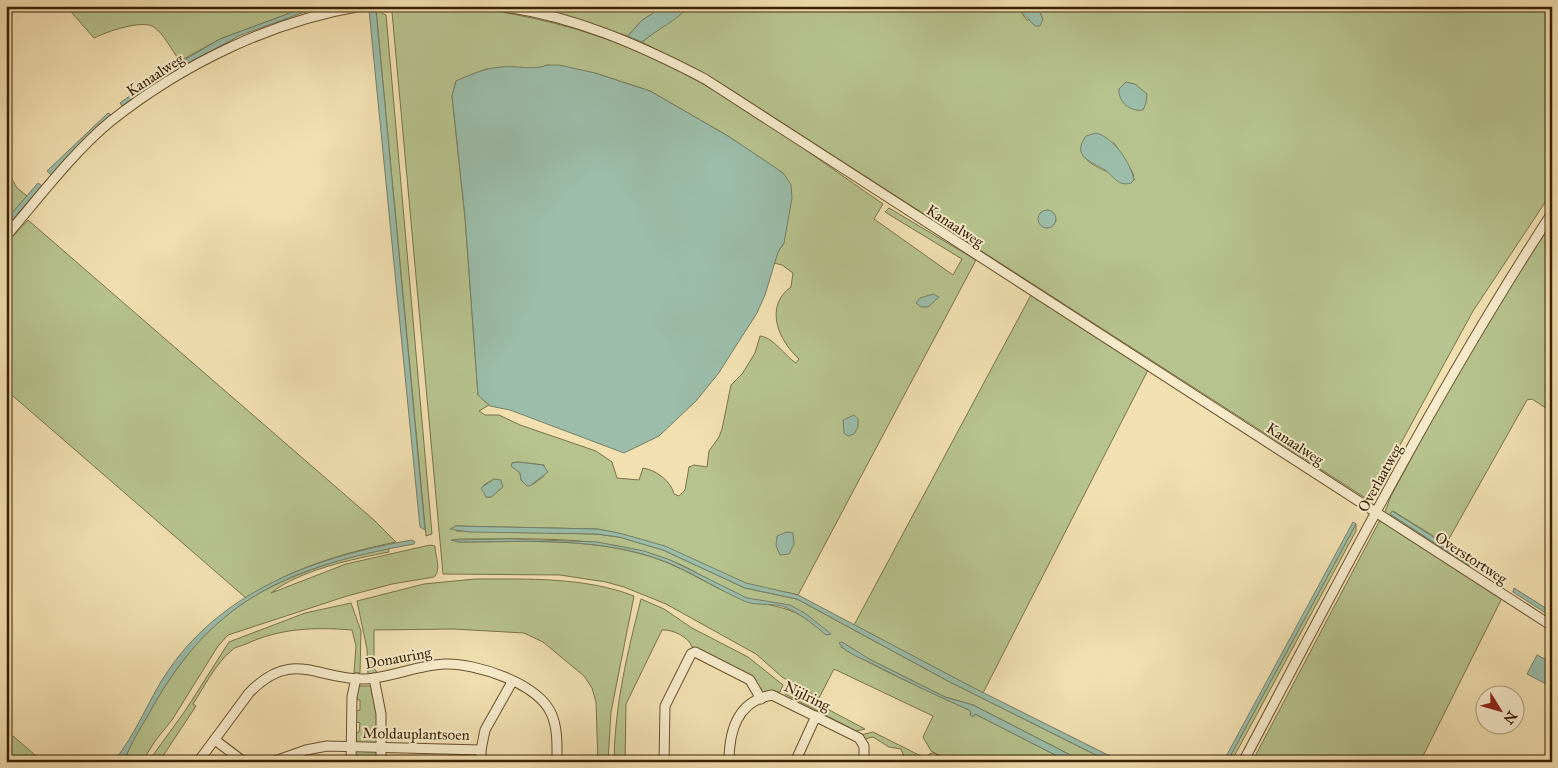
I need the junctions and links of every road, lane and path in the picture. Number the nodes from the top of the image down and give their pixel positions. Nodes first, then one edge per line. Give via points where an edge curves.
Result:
1 (362, 6) edge
2 (498, 6) edge
3 (1552, 213) edge
4 (6, 236) edge
5 (1376, 513) junction
6 (1552, 626) edge
7 (356, 678) junction
8 (374, 678) junction
9 (512, 682) junction
10 (761, 699) junction
11 (816, 716) junction
12 (215, 740) junction
13 (351, 746) junction
14 (381, 747) junction
15 (481, 750) junction
16 (198, 762) edge
17 (244, 762) edge
18 (272, 762) edge
19 (351, 762) edge
20 (381, 762) edge
21 (481, 762) edge
22 (557, 762) edge
23 (664, 762) edge
24 (729, 762) edge
25 (796, 762) edge
26 (864, 762) edge
27 (1243, 762) edge

1 - 4 street, Kanaalweg via 312,16 266,32 206,59 161,86 110,122
2 - 5 street, Kanaalweg via 549,16 603,32 654,52 705,79
3 - 5 street, Overlaatweg via 1486,316
5 - 6 street, Overstortweg
5 - 27 street, Overlaatweg
7 - 8 street, Donauring
7 - 12 street, Donauring via 309,668 278,672 254,689
7 - 13 street via 352,697
8 - 9 street, Donauring via 458,664 482,669
8 - 14 street via 381,714
9 - 15 street, Moldauplantsoen via 485,730
9 - 22 street, Donauring via 537,695 550,711 556,726
10 - 11 street, Nijlring via 772,695
10 - 23 street via 750,680 695,652 691,654 665,706
10 - 24 street, Nijlring via 745,709 737,719 729,738
11 - 25 street
11 - 26 street, Nijlring via 859,738 864,746
12 - 16 street, Donauring
12 - 17 street
13 - 14 street, Moldauplantsoen
13 - 18 street, Moldauplantsoen via 317,747
13 - 19 street
14 - 15 street, Moldauplantsoen
14 - 20 street
15 - 21 street, Moldauplantsoen

